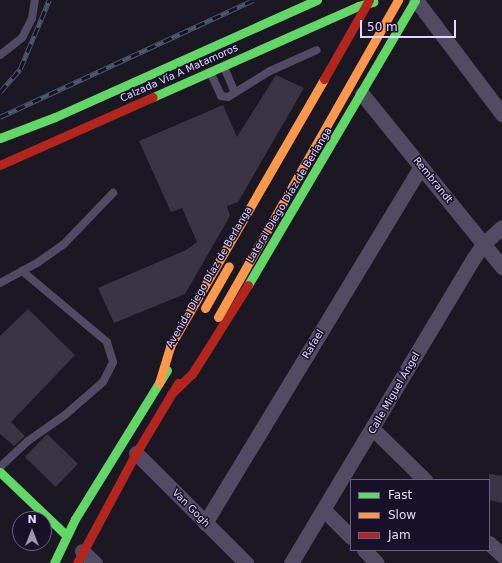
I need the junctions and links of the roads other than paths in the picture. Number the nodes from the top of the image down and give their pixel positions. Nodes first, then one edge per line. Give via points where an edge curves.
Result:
1 (35, 0) edge
2 (381, 0) edge
3 (398, 0) edge
4 (415, 0) edge
5 (313, 1) edge
6 (368, 1) edge
7 (375, 12) dead end
8 (318, 23) junction
9 (349, 35) junction
10 (188, 46) dead end
11 (317, 50) dead end
12 (366, 50) dead end
13 (385, 51) junction
14 (0, 55) edge
15 (348, 58) dead end
16 (223, 66) junction
17 (210, 72) junction
18 (235, 93) junction
19 (362, 94) junction
20 (502, 114) edge
21 (0, 138) edge
22 (0, 165) edge
23 (421, 166) junction
24 (281, 174) dead end
25 (113, 193) dead end
26 (502, 227) edge
27 (483, 244) junction
28 (235, 254) dead end
29 (502, 268) edge
30 (22, 271) junction
31 (0, 283) edge
32 (203, 311) dead end
33 (184, 342) dead end
34 (159, 383) junction
35 (171, 394) junction
36 (373, 429) junction
37 (136, 453) junction
38 (0, 467) edge
39 (0, 472) edge
40 (424, 479) edge
41 (324, 510) junction
42 (205, 523) junction
43 (66, 535) junction
44 (350, 536) edge
45 (490, 544) edge
46 (365, 551) edge
47 (502, 555) edge
48 (80, 557) edge
49 (54, 563) edge
50 (94, 563) edge
51 (246, 563) edge
52 (291, 563) edge
53 (377, 563) edge

1 - 14 lane via 32,18 22,38
2 - 6 street, Calzada Vía A Matamoros
2 - 7 street
3 - 35 street, bridge via 218,317
4 - 13 street, Lateral Diego Díaz de Berlanga
4 - 20 street
5 - 8 lane
5 - 21 street, Calzada Vía A Matamoros via 55,117
6 - 8 street, Calzada Vía A Matamoros
6 - 9 street
8 - 16 street, Calzada Vía A Matamoros
9 - 13 street via 365,33 380,41
9 - 34 street via 170,346
10 - 21 street via 29,120
11 - 18 lane via 270,71
12 - 19 lane via 351,76 352,82
13 - 19 street, Lateral Diego Díaz de Berlanga
15 - 24 street
16 - 17 street, Calzada Vía A Matamoros
16 - 18 lane
17 - 18 lane via 221,96 226,98
17 - 22 street, Calzada Vía A Matamoros
19 - 23 street, Rembrandt
19 - 35 street, Lateral Diego Díaz de Berlanga via 226,323 192,374
23 - 27 street, Rembrandt
23 - 42 street, Rafael
25 - 30 lane via 64,244
26 - 27 street, Calle Miguel Ángel
27 - 29 street, Rembrandt
27 - 36 street, Calle Miguel Ángel
28 - 32 street, Avenida Diego Díaz de Berlanga, bridge
30 - 31 lane
30 - 38 lane via 107,342 113,362 103,382 65,415 28,441
33 - 34 street, Avenida Diego Díaz de Berlanga
34 - 43 street, Avenida Diego Díaz de Berlanga
35 - 37 street
36 - 40 street
36 - 41 street, Calle Miguel Ángel
37 - 42 street, Van Gogh
37 - 48 street
39 - 43 street
41 - 44 street
41 - 52 street, Calle Miguel Ángel
42 - 51 street, Van Gogh
43 - 49 street, Avenida Diego Díaz de Berlanga
45 - 47 street
46 - 53 street
48 - 50 street

